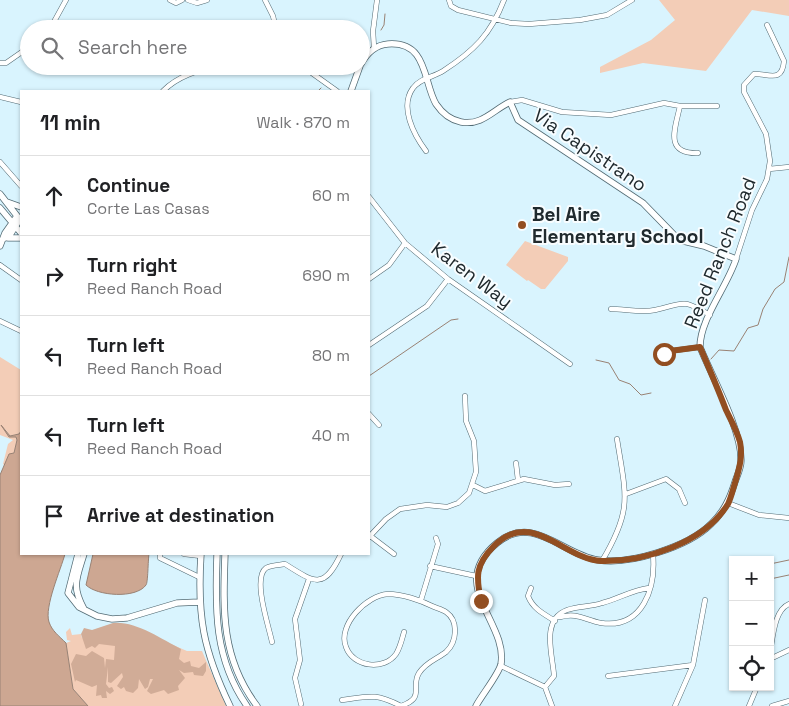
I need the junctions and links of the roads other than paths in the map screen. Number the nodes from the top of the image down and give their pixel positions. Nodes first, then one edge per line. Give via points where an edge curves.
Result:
1 (66, 0) edge
2 (170, 0) edge
3 (182, 0) edge
4 (188, 0) edge
5 (207, 0) edge
6 (265, 0) edge
7 (377, 0) edge
8 (449, 0) edge
9 (504, 0) edge
10 (632, 0) edge
11 (497, 19) junction
12 (55, 20) edge
13 (274, 20) edge
14 (767, 25) dead end
15 (374, 48) junction
16 (20, 53) edge
17 (370, 53) edge
18 (0, 63) edge
19 (186, 75) edge
20 (315, 75) edge
21 (357, 75) edge
22 (428, 78) junction
23 (163, 90) edge
24 (336, 90) edge
25 (351, 90) edge
26 (0, 97) edge
27 (20, 102) edge
28 (510, 102) junction
29 (680, 106) junction
30 (717, 106) dead end
31 (426, 151) dead end
32 (698, 153) dead end
33 (0, 162) edge
34 (789, 167) edge
35 (769, 169) junction
36 (20, 185) edge
37 (0, 194) edge
38 (370, 198) edge
39 (4, 200) junction
40 (0, 208) edge
41 (20, 208) edge
42 (20, 219) edge
43 (14, 225) junction
44 (20, 232) edge
45 (3, 237) edge
46 (20, 238) edge
47 (405, 243) junction
48 (0, 246) edge
49 (736, 260) junction
50 (0, 265) edge
51 (370, 278) edge
52 (20, 279) edge
53 (448, 279) junction
54 (611, 308) dead end
55 (710, 315) junction
56 (0, 321) edge
57 (20, 331) edge
58 (370, 344) edge
59 (700, 347) junction
60 (664, 354) dead end
61 (570, 364) dead end
62 (465, 396) dead end
63 (370, 415) edge
64 (378, 425) dead end
65 (617, 439) dead end
66 (516, 463) dead end
67 (518, 480) junction
68 (569, 484) dead end
69 (473, 485) junction
70 (626, 494) junction
71 (685, 503) dead end
72 (728, 503) junction
73 (789, 518) edge
74 (370, 535) edge
75 (370, 537) edge
76 (436, 538) dead end
77 (394, 554) dead end
78 (653, 554) junction
79 (78, 555) edge
80 (84, 555) edge
81 (160, 555) edge
82 (201, 555) edge
83 (216, 555) edge
84 (225, 555) edge
85 (341, 555) edge
86 (602, 561) junction
87 (430, 566) junction
88 (476, 576) junction
89 (199, 577) junction
90 (309, 579) junction
91 (531, 588) dead end
92 (649, 588) junction
93 (421, 600) junction
94 (705, 600) dead end
95 (199, 602) junction
96 (789, 604) edge
97 (84, 609) junction
98 (556, 620) junction
99 (404, 632) dead end
100 (272, 642) dead end
101 (771, 646) edge
102 (789, 650) edge
103 (774, 657) edge
104 (693, 665) junction
105 (501, 666) junction
106 (608, 676) dead end
107 (545, 687) junction
108 (755, 691) edge
109 (342, 700) dead end
110 (789, 701) edge
111 (301, 704) dead end
112 (230, 706) edge
113 (247, 706) edge
114 (258, 706) edge
115 (476, 706) edge
116 (552, 706) edge
117 (675, 706) edge
118 (749, 706) edge
119 (772, 706) edge

1 - 12 street
2 - 3 street via 176,3
4 - 5 street via 197,3
6 - 13 street
7 - 15 street via 372,31
8 - 11 street via 451,6 458,10
9 - 11 street
10 - 11 street via 607,15 580,20 520,24
11 - 22 street via 483,39
14 - 35 street, Reed Ranch Road via 784,61 782,70 774,76 754,74 743,88 768,140
15 - 17 street
15 - 22 street via 391,44 411,50 420,60
16 - 18 street
19 - 23 street
20 - 24 street
21 - 25 street
22 - 28 street via 438,107 459,122 485,118
22 - 31 street via 413,88 407,104 416,138
26 - 27 street
28 - 29 street via 522,100 562,112 611,115 664,102
28 - 49 street, Via Capistrano via 518,120 644,203 673,236
29 - 30 street
29 - 32 street via 673,137 677,147 686,153
33 - 36 street
34 - 35 street
35 - 49 street, Reed Ranch Road
37 - 39 street
38 - 47 street, Karen Way
39 - 41 street
39 - 42 street
40 - 43 street
40 - 45 street via 5,219
42 - 43 street
43 - 44 street
43 - 45 street
45 - 46 street
45 - 48 street
47 - 51 street via 389,265
47 - 53 street, Karen Way
49 - 55 street, Reed Ranch Road
50 - 52 street
53 - 58 street via 427,306
53 - 61 street, Karen Way
54 - 55 street via 653,310 688,303
55 - 59 street, Reed Ranch Road via 702,330
56 - 57 street
59 - 60 street
59 - 72 street, Reed Ranch Road via 740,442 741,462
62 - 69 street via 466,421 474,441 476,472
63 - 64 street
65 - 70 street
66 - 67 street
67 - 68 street
67 - 69 street via 485,491
69 - 74 street via 458,503 447,507 427,505 400,510
70 - 71 street via 666,479 680,489
70 - 86 street via 621,525
72 - 73 street via 759,516
72 - 78 street, Reed Ranch Road via 711,524 696,535
75 - 77 street
76 - 87 street via 438,544
78 - 86 street, Reed Ranch Road
78 - 92 street via 654,570
79 - 97 street via 68,590 77,605
80 - 97 street via 76,589
81 - 89 street via 160,558
82 - 89 street
83 - 113 street via 218,638 228,672
84 - 114 street via 227,641 238,674
85 - 90 street via 332,573 322,579
86 - 88 street, Reed Ranch Road via 578,556 545,536 527,532 497,542 484,556
87 - 88 street
87 - 93 street
88 - 105 street via 481,601 501,649
89 - 95 street
90 - 100 street via 285,564 266,568 261,573 259,585
90 - 111 street via 295,618 300,660 295,681
91 - 98 street via 528,596 538,611
92 - 98 street via 568,610
92 - 98 street via 641,610 624,621 601,623 572,614
93 - 99 street via 387,594 363,604 349,622 344,637 353,658 369,666 385,662 396,654
93 - 109 street via 447,613 454,623 454,640 446,652 431,660 418,674 412,702 401,706 381,696
94 - 104 street
95 - 97 street via 177,603 115,619
95 - 112 street via 207,649
96 - 101 street via 778,614
98 - 107 street via 548,647 554,676
102 - 103 street
104 - 106 street
104 - 117 street
105 - 107 street
105 - 115 street
107 - 116 street
108 - 118 street
110 - 119 street

